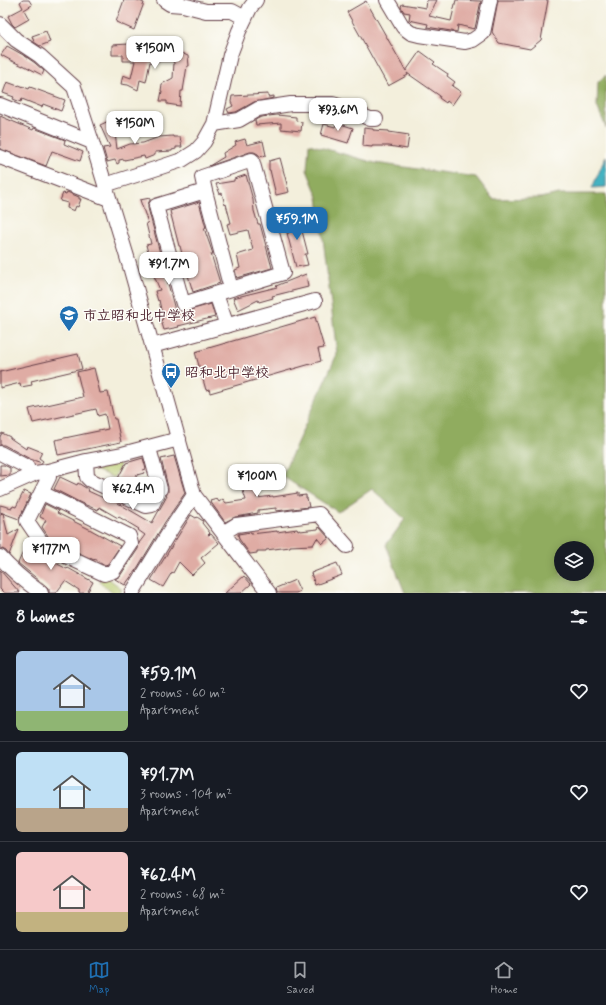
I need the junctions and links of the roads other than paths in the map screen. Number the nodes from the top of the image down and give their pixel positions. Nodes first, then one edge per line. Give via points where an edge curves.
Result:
1 (164, 0) edge
2 (256, 0) edge
3 (387, 0) edge
4 (490, 0) edge
5 (245, 18) junction
6 (0, 24) edge
7 (0, 104) edge
8 (376, 119) dead end
9 (214, 124) junction
10 (92, 142) junction
11 (0, 157) edge
12 (105, 185) junction
13 (205, 190) junction
14 (109, 199) junction
15 (231, 289) junction
16 (216, 294) junction
17 (314, 302) dead end
18 (227, 326) junction
19 (152, 346) junction
20 (178, 440) junction
21 (149, 448) junction
22 (0, 453) edge
23 (86, 461) junction
24 (48, 471) junction
25 (30, 476) junction
26 (0, 489) edge
27 (42, 493) junction
28 (194, 495) junction
29 (223, 533) junction
30 (347, 546) dead end
31 (0, 557) edge
32 (41, 593) edge
33 (132, 593) edge
34 (269, 593) edge

1 - 5 street via 170,4 206,11 232,11
2 - 5 street
3 - 4 street via 403,27 419,36 465,42 483,33
5 - 9 street via 230,55
6 - 10 street via 74,87
7 - 10 street
8 - 9 street via 333,104 291,104 258,109 239,120
9 - 12 street via 196,151 182,160
10 - 12 street
11 - 14 street
12 - 14 street
13 - 15 street
13 - 15 street via 202,178 252,160 283,273
13 - 16 street via 156,206 183,304
14 - 19 street
15 - 16 street
16 - 18 street
17 - 18 street
18 - 19 street
19 - 20 street
20 - 21 street
20 - 28 street
21 - 23 street
21 - 23 street via 160,489 152,505 146,506 90,480 87,477
22 - 25 street via 27,467
23 - 24 street
24 - 25 street
24 - 27 street via 49,477
25 - 26 street
27 - 27 street via 27,521 44,546 104,574 113,571 131,544 129,536
28 - 29 street
28 - 33 street
29 - 30 street via 236,525 319,514
29 - 34 street
31 - 32 street

